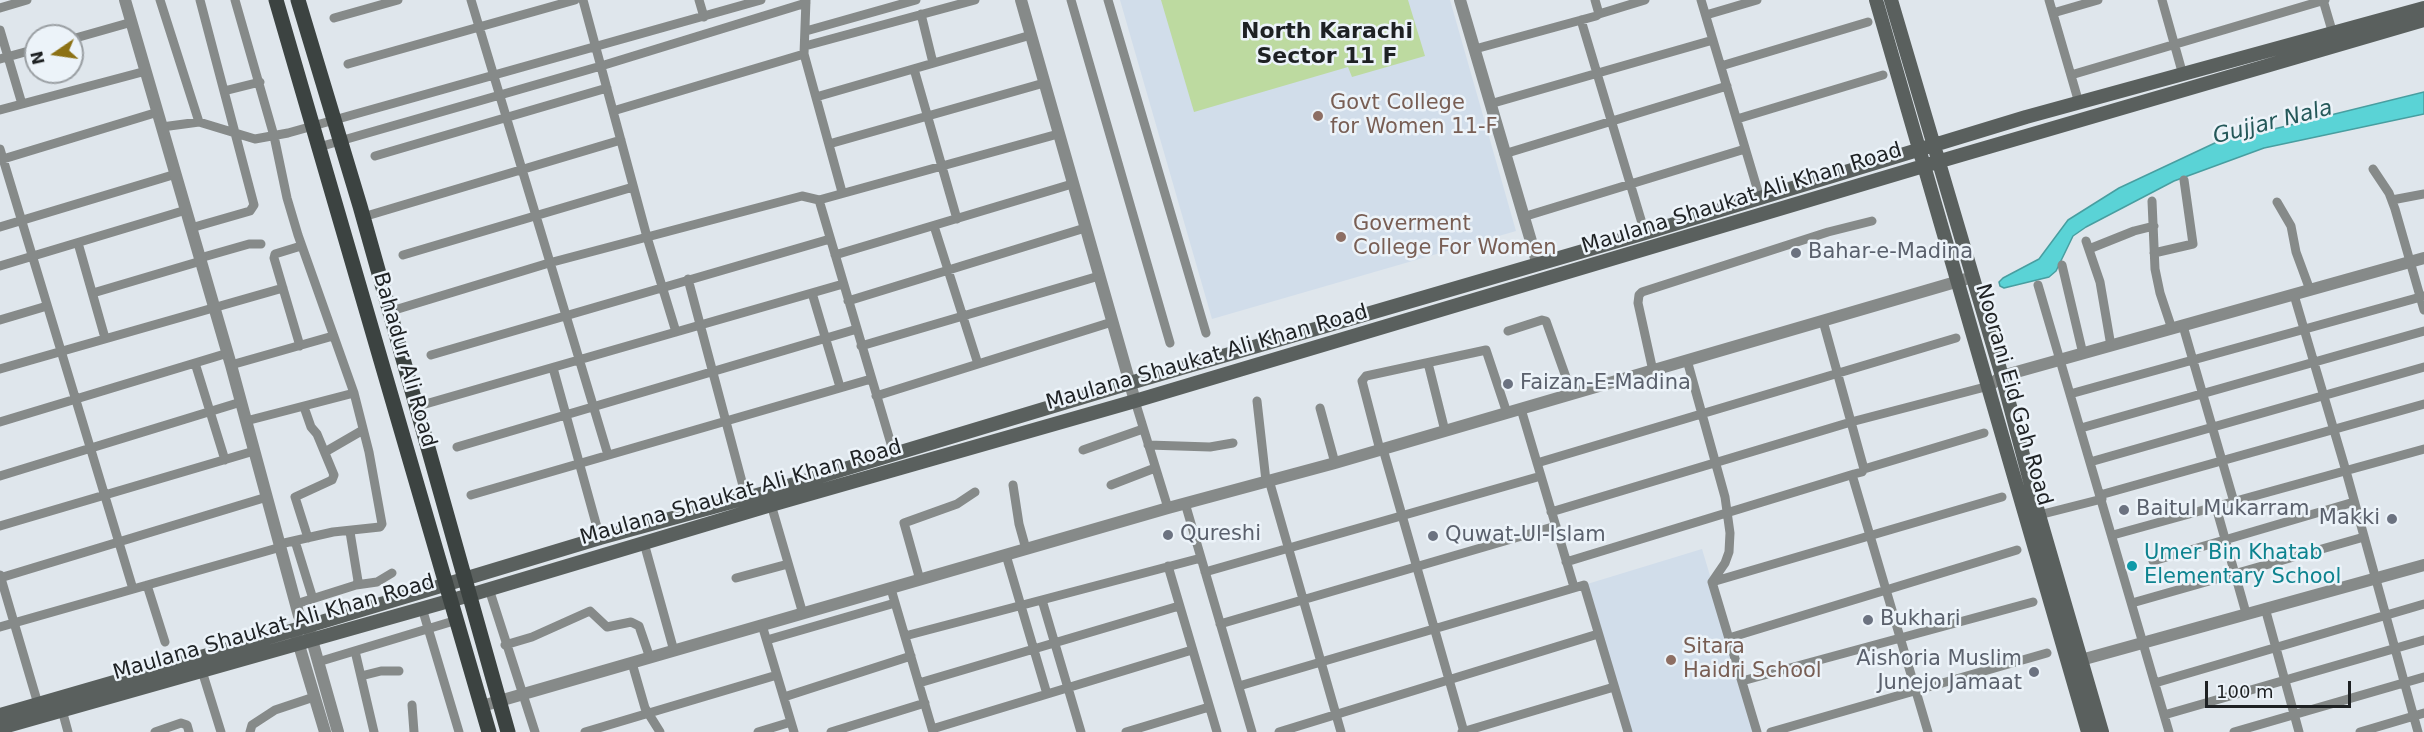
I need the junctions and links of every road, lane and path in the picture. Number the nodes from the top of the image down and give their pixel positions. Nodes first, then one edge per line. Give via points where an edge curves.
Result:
1 (27, 0) edge
2 (125, 0) edge
3 (160, 0) edge
4 (200, 0) edge
5 (236, 0) edge
6 (276, 0) edge
7 (298, 0) edge
8 (398, 0) edge
9 (471, 0) edge
10 (575, 0) edge
11 (583, 0) edge
12 (699, 0) edge
13 (761, 0) edge
14 (916, 0) edge
15 (975, 0) edge
16 (1021, 0) edge
17 (1071, 0) edge
18 (1108, 0) edge
19 (1460, 0) edge
20 (1595, 0) edge
21 (1645, 0) edge
22 (1701, 0) edge
23 (1757, 0) edge
24 (1875, 0) edge
25 (1891, 0) edge
26 (2049, 0) edge
27 (2098, 0) edge
28 (2162, 0) edge
29 (2324, 0) edge
30 (806, 2) edge
31 (1739, 3) edge
32 (0, 8) edge
33 (2424, 8) edge
34 (2053, 13) junction
35 (921, 14) junction
36 (1599, 14) junction
37 (1706, 15) junction
38 (704, 17) junction
39 (334, 18) dead end
40 (1581, 20) junction
41 (2424, 20) edge
42 (132, 22) junction
43 (1868, 22) dead end
44 (479, 27) junction
45 (0, 30) edge
46 (806, 31) junction
47 (2333, 34) junction
48 (1031, 35) junction
49 (84, 36) edge
50 (1713, 40) junction
51 (2175, 44) junction
52 (596, 48) junction
53 (805, 50) junction
54 (1475, 50) junction
55 (24, 52) edge
56 (4, 58) edge
57 (933, 63) junction
58 (348, 64) dead end
59 (601, 66) junction
60 (1721, 66) junction
61 (914, 69) junction
62 (146, 71) junction
63 (1597, 74) junction
64 (1883, 75) dead end
65 (2071, 75) junction
66 (2183, 75) junction
67 (494, 76) junction
68 (260, 82) junction
69 (1044, 83) junction
70 (1727, 86) junction
71 (607, 88) junction
72 (224, 91) junction
73 (499, 96) junction
74 (816, 97) junction
75 (2079, 103) junction
76 (22, 104) junction
77 (1490, 105) junction
78 (0, 110) edge
79 (613, 111) junction
80 (158, 112) junction
81 (927, 116) junction
82 (506, 118) junction
83 (1737, 119) junction
84 (335, 121) junction
85 (1611, 121) junction
86 (199, 122) junction
87 (162, 127) junction
88 (314, 128) junction
89 (236, 133) junction
90 (1058, 134) junction
91 (274, 136) junction
92 (621, 140) junction
93 (341, 141) junction
94 (829, 144) junction
95 (1932, 145) junction
96 (319, 147) junction
97 (0, 149) edge
98 (1745, 149) junction
99 (1918, 149) junction
100 (1504, 154) junction
101 (375, 156) dead end
102 (2, 159) edge
103 (1937, 162) junction
104 (942, 165) junction
105 (1923, 167) junction
106 (2373, 169) dead end
107 (521, 170) junction
108 (176, 174) junction
109 (2184, 180) dead end
110 (1072, 184) junction
111 (1630, 184) junction
112 (633, 187) junction
113 (842, 192) junction
114 (2424, 194) edge
115 (1760, 198) junction
116 (819, 200) junction
117 (2392, 200) junction
118 (2152, 201) dead end
119 (2277, 202) dead end
120 (186, 210) junction
121 (535, 216) junction
122 (363, 217) junction
123 (1523, 217) junction
124 (957, 219) junction
125 (21, 221) junction
126 (1872, 221) dead end
127 (934, 226) junction
128 (2154, 226) junction
129 (0, 227) edge
130 (191, 228) junction
131 (1085, 228) junction
132 (1645, 233) junction
133 (647, 237) junction
134 (830, 239) junction
135 (78, 243) junction
136 (261, 244) dead end
137 (302, 246) junction
138 (2154, 253) junction
139 (403, 255) dead end
140 (835, 255) junction
141 (32, 257) junction
142 (2424, 258) edge
143 (201, 260) junction
144 (2410, 262) junction
145 (549, 263) junction
146 (1538, 265) junction
147 (2062, 265) dead end
148 (0, 266) edge
149 (948, 270) junction
150 (1099, 276) junction
151 (1972, 277) junction
152 (688, 279) junction
153 (1958, 281) junction
154 (843, 284) junction
155 (2037, 285) dead end
156 (662, 287) junction
157 (283, 288) junction
158 (2310, 290) junction
159 (93, 293) junction
160 (812, 293) junction
161 (2294, 295) junction
162 (2422, 297) edge
163 (848, 301) junction
164 (47, 306) junction
165 (215, 308) junction
166 (2424, 310) edge
167 (388, 312) junction
168 (565, 315) junction
169 (962, 316) junction
170 (0, 320) edge
171 (1823, 321) junction
172 (1112, 322) junction
173 (700, 325) junction
174 (2177, 327) junction
175 (856, 329) junction
176 (2304, 330) junction
177 (676, 332) junction
178 (1508, 332) dead end
179 (2424, 332) edge
180 (1206, 333) dead end
181 (333, 336) junction
182 (105, 338) junction
183 (1956, 338) dead end
184 (825, 339) junction
185 (1170, 343) dead end
186 (300, 346) junction
187 (861, 346) junction
188 (2111, 346) junction
189 (61, 351) junction
190 (2083, 354) junction
191 (431, 355) dead end
192 (230, 359) junction
193 (577, 360) junction
194 (1687, 360) junction
195 (2193, 360) junction
196 (2060, 361) junction
197 (195, 363) junction
198 (1428, 363) junction
199 (2314, 363) junction
200 (978, 364) junction
201 (2424, 367) edge
202 (552, 368) junction
203 (0, 369) edge
204 (1653, 370) junction
205 (713, 372) junction
206 (1838, 373) junction
207 (2002, 376) junction
208 (871, 379) junction
209 (1130, 383) junction
210 (1989, 386) junction
211 (840, 387) junction
212 (354, 393) junction
213 (1572, 394) junction
214 (2070, 394) junction
215 (2203, 394) junction
216 (2323, 395) junction
217 (876, 396) junction
218 (75, 400) junction
219 (1135, 401) junction
220 (1257, 401) dead end
221 (241, 402) junction
222 (2424, 404) edge
223 (304, 407) junction
224 (415, 407) junction
225 (592, 407) junction
226 (1320, 408) dead end
227 (1521, 409) junction
228 (210, 413) junction
229 (1507, 413) junction
230 (1702, 414) junction
231 (564, 415) junction
232 (246, 421) junction
233 (726, 421) junction
234 (1851, 422) junction
235 (0, 423) edge
236 (2212, 427) junction
237 (2081, 428) junction
238 (1143, 429) junction
239 (2333, 429) junction
240 (363, 430) junction
241 (1445, 431) junction
242 (1984, 433) dead end
243 (1233, 443) dead end
244 (1148, 445) junction
245 (457, 447) dead end
246 (90, 449) junction
247 (1382, 449) junction
248 (2424, 449) edge
249 (1083, 450) dead end
250 (255, 451) junction
251 (324, 452) junction
252 (894, 454) junction
253 (608, 455) junction
254 (225, 460) junction
255 (2222, 460) junction
256 (1715, 462) junction
257 (2090, 462) junction
258 (1335, 463) junction
259 (1537, 463) junction
260 (578, 464) junction
261 (1155, 468) junction
262 (1864, 469) junction
263 (2346, 471) junction
264 (1854, 474) junction
265 (0, 476) edge
266 (1541, 476) junction
267 (1268, 481) junction
268 (1013, 485) dead end
269 (1111, 485) dead end
270 (975, 492) dead end
271 (104, 495) junction
272 (471, 495) dead end
273 (267, 497) junction
274 (746, 497) junction
275 (2002, 497) dead end
276 (2101, 497) junction
277 (770, 498) junction
278 (2234, 502) junction
279 (2354, 502) junction
280 (1185, 503) junction
281 (2216, 507) junction
282 (1167, 508) junction
283 (1551, 512) junction
284 (1727, 514) junction
285 (2039, 515) junction
286 (1404, 516) junction
287 (0, 526) edge
288 (1556, 526) junction
289 (350, 532) junction
290 (1870, 534) junction
291 (2113, 535) junction
292 (2364, 537) junction
293 (308, 538) junction
294 (600, 538) junction
295 (2225, 539) junction
296 (295, 541) junction
297 (119, 542) junction
298 (644, 543) junction
299 (281, 546) junction
300 (1026, 549) junction
301 (1289, 549) junction
302 (2017, 550) dead end
303 (1006, 555) junction
304 (1201, 558) junction
305 (2152, 561) dead end
306 (1566, 562) junction
307 (788, 564) junction
308 (2424, 565) edge
309 (1168, 567) junction
310 (1418, 567) junction
311 (1205, 572) junction
312 (392, 573) dead end
313 (2235, 573) junction
314 (0, 577) edge
315 (465, 578) junction
316 (736, 578) dead end
317 (2376, 578) junction
318 (920, 580) junction
319 (1712, 582) junction
320 (447, 583) junction
321 (147, 585) junction
322 (356, 585) junction
323 (1574, 587) junction
324 (891, 588) junction
325 (133, 589) junction
326 (489, 589) junction
327 (1887, 590) junction
328 (470, 595) junction
329 (313, 599) junction
330 (1303, 599) junction
331 (452, 600) junction
332 (1042, 600) junction
333 (2033, 602) dead end
334 (895, 603) junction
335 (2132, 603) junction
336 (2424, 604) edge
337 (1021, 605) junction
338 (1179, 606) junction
339 (422, 608) junction
340 (2265, 608) junction
341 (2246, 613) junction
342 (803, 614) junction
343 (2386, 615) junction
344 (457, 620) junction
345 (15, 623) junction
346 (1220, 624) junction
347 (762, 625) junction
348 (301, 626) junction
349 (0, 627) edge
350 (1435, 628) junction
351 (428, 629) junction
352 (1598, 634) junction
353 (905, 636) junction
354 (1729, 638) junction
355 (1901, 638) junction
356 (767, 640) junction
357 (2424, 640) edge
358 (165, 642) dead end
359 (2143, 642) junction
360 (1055, 643) junction
361 (505, 645) junction
362 (2275, 647) junction
363 (2395, 649) junction
364 (1033, 650) junction
365 (1192, 650) junction
366 (355, 651) junction
367 (674, 651) junction
368 (2047, 653) dead end
369 (911, 656) junction
370 (650, 658) junction
371 (2081, 660) junction
372 (318, 662) junction
373 (1321, 662) junction
374 (632, 663) junction
375 (202, 671) junction
376 (399, 671) dead end
377 (777, 675) junction
378 (361, 676) junction
379 (2424, 677) edge
380 (1450, 681) junction
381 (1742, 681) junction
382 (2285, 681) junction
383 (2404, 682) junction
384 (919, 683) junction
385 (2155, 683) junction
386 (1239, 686) junction
387 (1614, 687) junction
388 (1068, 688) junction
389 (1916, 690) junction
390 (523, 694) junction
391 (1047, 694) junction
392 (314, 697) junction
393 (784, 697) junction
394 (499, 701) junction
395 (925, 703) junction
396 (38, 704) junction
397 (412, 705) dead end
398 (482, 705) junction
399 (1209, 707) junction
400 (62, 710) junction
401 (2424, 713) edge
402 (648, 714) junction
403 (2294, 714) junction
404 (0, 715) edge
405 (1336, 715) junction
406 (2164, 715) junction
407 (2414, 716) junction
408 (791, 722) junction
409 (1500, 727) edge
410 (0, 728) edge
411 (933, 730) edge
412 (68, 732) edge
413 (155, 732) edge
414 (189, 732) edge
415 (221, 732) edge
416 (250, 732) edge
417 (325, 732) edge
418 (338, 732) edge
419 (374, 732) edge
420 (414, 732) edge
421 (459, 732) edge
422 (489, 732) edge
423 (508, 732) edge
424 (535, 732) edge
425 (585, 732) edge
426 (660, 732) edge
427 (758, 732) edge
428 (794, 732) edge
429 (831, 732) edge
430 (1081, 732) edge
431 (1126, 732) edge
432 (1216, 732) edge
433 (1252, 732) edge
434 (1280, 732) edge
435 (1341, 732) edge
436 (1464, 732) edge
437 (1628, 732) edge
438 (1757, 732) edge
439 (1771, 732) edge
440 (1928, 732) edge
441 (2087, 732) edge
442 (2102, 732) edge
443 (2169, 732) edge
444 (2234, 732) edge
445 (2299, 732) edge
446 (2360, 732) edge
447 (2418, 732) edge

1 - 32 street
2 - 42 street
3 - 86 street
4 - 72 street
5 - 68 street
6 - 88 main road, Bahadur Ali Road
7 - 84 main road, Bahadur Ali Road
8 - 39 street
9 - 44 street
10 - 44 street
11 - 52 street
12 - 38 street
13 - 38 street
14 - 46 street
15 - 35 street
16 - 48 street
17 - 185 street
18 - 180 street
19 - 54 street
20 - 36 street
21 - 36 street
22 - 37 street
23 - 31 street
24 - 99 main road, Noorani Eid Gah Road
25 - 95 main road, Noorani Eid Gah Road
26 - 34 street
27 - 34 street
28 - 51 street
29 - 47 street
29 - 51 street
30 - 46 street
30 - 59 street
31 - 37 street
33 - 47 main road, Maulana Shaukat Ali Khan Road
34 - 65 street
35 - 53 street
35 - 57 street
36 - 40 street
37 - 50 street
38 - 52 street
40 - 54 street
40 - 63 street
41 - 103 main road, Maulana Shaukat Ali Khan Road
42 - 49 street
42 - 62 street
43 - 60 street
44 - 58 street
44 - 67 street
45 - 56 street
46 - 53 street
47 - 66 main road, Maulana Shaukat Ali Khan Road
48 - 57 street
48 - 69 street
50 - 60 street
50 - 63 street
51 - 65 street
51 - 66 street
52 - 59 street
52 - 67 street
53 - 74 street
53 - 79 street
54 - 77 street
55 - 56 street
56 - 76 street
57 - 61 street
59 - 71 street
59 - 73 street
60 - 70 street
61 - 74 street
61 - 81 street
62 - 76 street
62 - 80 street
63 - 77 street
63 - 85 street
64 - 83 street
65 - 75 street
66 - 75 main road, Maulana Shaukat Ali Khan Road
67 - 73 street
67 - 84 street
68 - 72 street
68 - 91 street
69 - 81 street
69 - 90 street
70 - 83 street
70 - 85 street
71 - 79 street
71 - 82 street
72 - 89 street
73 - 82 street
73 - 93 street
74 - 94 street
75 - 95 main road, Maulana Shaukat Ali Khan Road
76 - 78 street
77 - 100 street
79 - 92 street
80 - 87 street
80 - 102 street
81 - 94 street
81 - 104 street
82 - 101 street
82 - 107 street
83 - 98 street
84 - 88 street
84 - 93 main road, Bahadur Ali Road
85 - 100 street
85 - 111 street
86 - 87 street
86 - 89 street
87 - 108 street
88 - 91 street
88 - 96 main road, Bahadur Ali Road
89 - 91 street via 255,139
89 - 130 street via 253,208
90 - 104 street
90 - 110 street
91 - 137 street
92 - 107 street
92 - 112 street
93 - 96 street
93 - 122 main road, Bahadur Ali Road
94 - 113 street
95 - 99 main road, Maulana Shaukat Ali Khan Road
95 - 103 main road, Noorani Eid Gah Road
96 - 320 main road, Bahadur Ali Road
97 - 102 street
98 - 111 street
98 - 115 street
99 - 105 main road, Noorani Eid Gah Road
99 - 115 main road, Maulana Shaukat Ali Khan Road
100 - 123 street
102 - 125 street
103 - 105 main road, Maulana Shaukat Ali Khan Road
103 - 151 main road, Noorani Eid Gah Road
104 - 113 street
104 - 124 street
105 - 153 main road, Noorani Eid Gah Road
105 - 219 main road, Maulana Shaukat Ali Khan Road
106 - 117 street
107 - 121 street
107 - 122 street
108 - 120 street
108 - 125 street
109 - 138 street via 2193,244
110 - 124 street
110 - 131 street
111 - 123 street
111 - 132 street
112 - 121 street
112 - 133 street
113 - 116 street
114 - 117 street
115 - 132 main road, Maulana Shaukat Ali Khan Road
116 - 133 street via 802,195
116 - 134 street
117 - 144 street
118 - 128 street
119 - 158 street via 2291,226
120 - 130 street
120 - 135 street
121 - 139 street
121 - 145 street
122 - 167 main road, Bahadur Ali Road
123 - 146 street
124 - 127 street
125 - 129 street
125 - 141 street
126 - 204 street via 1642,292 1638,303
127 - 140 street
127 - 149 street
128 - 138 street
128 - 188 street via 2087,245 2100,282
130 - 143 street
131 - 149 street
131 - 150 street
132 - 146 main road, Maulana Shaukat Ali Khan Road
133 - 145 street
133 - 156 street
134 - 140 street
134 - 152 street
135 - 141 street
135 - 159 street
136 - 143 street via 249,244
137 - 157 street via 274,256
137 - 181 street
138 - 174 street via 2160,293
140 - 154 street
141 - 148 street
141 - 164 street
142 - 144 street
143 - 159 street
143 - 165 street
144 - 158 street
144 - 162 street
145 - 167 street
145 - 168 street
146 - 209 main road, Maulana Shaukat Ali Khan Road
147 - 190 street
149 - 163 street
149 - 169 street
150 - 169 street
150 - 172 street
151 - 153 street
151 - 207 main road, Noorani Eid Gah Road
152 - 156 street
152 - 173 street
153 - 171 street
153 - 210 main road, Noorani Eid Gah Road
154 - 160 street
154 - 163 street
155 - 196 street
156 - 168 street
156 - 177 street
157 - 165 street
157 - 186 street
158 - 161 street
159 - 182 street
160 - 173 street
160 - 184 street
161 - 174 street
161 - 176 street
162 - 166 street
162 - 176 street
163 - 175 street
164 - 170 street
164 - 189 street
165 - 182 street
165 - 192 street
167 - 224 main road, Bahadur Ali Road
168 - 191 street
168 - 193 street
169 - 187 street
169 - 200 street
171 - 194 street
171 - 206 street
172 - 200 street
172 - 209 street
173 - 177 street
173 - 205 street
174 - 188 street
174 - 195 street
175 - 184 street
175 - 187 street
176 - 195 street
176 - 199 street
177 - 193 street
178 - 213 street via 1546,321
179 - 199 street
181 - 186 street
181 - 212 street
182 - 189 street
183 - 206 street
184 - 205 street
184 - 211 street
186 - 192 street
187 - 208 street
188 - 190 street
189 - 203 street
189 - 218 street
190 - 196 street
192 - 197 street
192 - 221 street
193 - 202 street
193 - 225 street
194 - 204 street
194 - 230 street
195 - 214 street
195 - 215 street
196 - 207 street
196 - 214 street
197 - 218 street
197 - 228 street
198 - 229 street via 1488,351
198 - 241 street
198 - 247 street via 1362,379
199 - 215 street
199 - 216 street
200 - 217 street
201 - 216 street
202 - 224 street
202 - 231 street
204 - 213 street
205 - 225 street
205 - 233 street
206 - 230 street
206 - 234 street
207 - 210 street
207 - 285 main road, Noorani Eid Gah Road
208 - 211 street
208 - 217 street
209 - 219 street
209 - 252 main road, Maulana Shaukat Ali Khan Road
210 - 234 street
210 - 441 main road, Noorani Eid Gah Road
211 - 233 street
212 - 223 street
212 - 240 street
213 - 227 street
214 - 237 street
215 - 236 street
215 - 237 street
216 - 236 street
216 - 239 street
217 - 252 street
218 - 235 street
218 - 246 street
219 - 238 street
219 - 277 main road, Maulana Shaukat Ali Khan Road
220 - 267 street
221 - 228 street
221 - 232 street
222 - 239 street
223 - 232 street
223 - 251 street
224 - 315 main road, Bahadur Ali Road
225 - 231 street
225 - 253 street
226 - 258 street
227 - 229 street
227 - 259 street
228 - 246 street
228 - 254 street
229 - 241 street
230 - 256 street
230 - 259 street
231 - 245 street
231 - 260 street
232 - 250 street
233 - 253 street
233 - 274 street
234 - 256 street
234 - 262 street
236 - 255 street
236 - 257 street
237 - 257 street
238 - 244 street
238 - 249 street
239 - 255 street
239 - 263 street
240 - 251 street
240 - 289 street via 382,524
241 - 247 street
242 - 262 street
243 - 244 street via 1210,447
244 - 261 street
246 - 265 street
246 - 271 street
247 - 258 street
247 - 286 street
248 - 263 street
250 - 254 street
250 - 273 street
251 - 293 street via 334,478 295,497
252 - 277 main road, Maulana Shaukat Ali Khan Road
253 - 260 street
254 - 271 street
255 - 276 street
255 - 278 street
256 - 283 street
256 - 284 street
257 - 276 street
258 - 267 street
259 - 266 street
260 - 272 street
260 - 294 street
261 - 269 street
261 - 282 street
262 - 264 street
263 - 278 street
263 - 279 street
264 - 284 street
264 - 290 street
266 - 283 street
266 - 286 street
267 - 280 street
267 - 301 street
268 - 300 street
270 - 318 street via 957,504 904,523
271 - 287 street
271 - 297 street
273 - 297 street
273 - 299 street
274 - 277 main road, Maulana Shaukat Ali Khan Road
274 - 294 main road, Maulana Shaukat Ali Khan Road
275 - 290 street
276 - 285 street
276 - 291 street
277 - 298 main road, Maulana Shaukat Ali Khan Road
277 - 307 street
278 - 281 street
279 - 292 street
279 - 295 street
280 - 282 street
280 - 304 street
281 - 291 street
281 - 295 street
282 - 300 street
283 - 288 street
284 - 306 street
284 - 319 street via 1729,552
285 - 371 main road, Noorani Eid Gah Road
286 - 301 street
286 - 310 street
288 - 306 street
288 - 310 street
289 - 293 street
289 - 322 street
290 - 319 street
290 - 327 street
291 - 335 street
292 - 313 street
292 - 317 street
293 - 296 street
294 - 315 main road, Maulana Shaukat Ali Khan Road
295 - 305 street
295 - 313 street
296 - 299 street
296 - 329 street
297 - 314 street
297 - 325 street
298 - 326 main road, Maulana Shaukat Ali Khan Road
298 - 367 street
299 - 321 street
299 - 348 street
300 - 303 street
301 - 311 street
301 - 330 street
302 - 327 street
303 - 318 street
303 - 337 street
304 - 309 street
304 - 311 street
306 - 323 street
307 - 316 street
307 - 342 street
308 - 317 street
309 - 332 street
309 - 338 street
310 - 330 street
310 - 350 street
311 - 346 street
312 - 322 street via 377,582
313 - 335 street
313 - 341 street
314 - 345 street
315 - 320 main road, Maulana Shaukat Ali Khan Road
315 - 328 main road, Bahadur Ali Road
317 - 340 street
317 - 343 street
318 - 324 street
319 - 354 street
320 - 331 main road, Bahadur Ali Road
320 - 348 main road, Maulana Shaukat Ali Khan Road
321 - 325 street
321 - 358 street
322 - 329 street
323 - 350 street
323 - 352 street via 1584,585
324 - 334 street
324 - 342 street
325 - 345 street
326 - 328 main road, Maulana Shaukat Ali Khan Road
326 - 361 street
327 - 354 street
327 - 355 street
328 - 331 main road, Maulana Shaukat Ali Khan Road
328 - 394 main road, Bahadur Ali Road
329 - 348 street
330 - 346 street
330 - 373 street
331 - 339 main road, Maulana Shaukat Ali Khan Road
331 - 344 main road, Bahadur Ali Road
332 - 337 street
332 - 360 street
333 - 355 street
334 - 353 street
334 - 356 street
335 - 359 street
336 - 343 street
337 - 353 street
337 - 364 street
338 - 360 street
338 - 365 street
339 - 348 main road, Maulana Shaukat Ali Khan Road
339 - 351 street
340 - 341 street
340 - 362 street
341 - 359 street
342 - 347 street
343 - 362 street
343 - 363 street
344 - 351 street
344 - 398 main road, Bahadur Ali Road
345 - 349 street
345 - 396 street
346 - 386 street
347 - 356 street
347 - 367 street
348 - 372 street
348 - 375 main road, Maulana Shaukat Ali Khan Road
348 - 392 street
348 - 396 main road, Maulana Shaukat Ali Khan Road
350 - 373 street
350 - 380 street
351 - 366 street
351 - 421 street
352 - 380 street
352 - 387 street
353 - 369 street
354 - 381 street
355 - 381 street
355 - 389 street
356 - 377 street
357 - 363 street
359 - 371 street
359 - 385 street
360 - 364 street
360 - 388 street
361 - 370 street via 532,638 590,611 607,627 631,622 639,626
361 - 390 street
362 - 382 street
362 - 385 street
363 - 382 street
363 - 383 street
364 - 384 street
364 - 391 street
365 - 388 street
365 - 399 street
366 - 372 street
366 - 378 street
367 - 370 street
368 - 389 street
369 - 384 street
369 - 393 street
370 - 374 street
371 - 442 main road, Noorani Eid Gah Road
372 - 418 street
373 - 386 street
373 - 405 street
374 - 390 street
374 - 402 street
375 - 400 main road, Maulana Shaukat Ali Khan Road
375 - 415 street
376 - 378 street
377 - 393 street
377 - 402 street
378 - 419 street
379 - 383 street
380 - 405 street
380 - 436 street
381 - 438 street
382 - 403 street
382 - 406 street
383 - 403 street
383 - 407 street
384 - 395 street
385 - 406 street
386 - 433 street
387 - 409 street
387 - 437 street
388 - 391 street
388 - 430 street
389 - 439 street
389 - 440 street
390 - 394 street
390 - 424 street
391 - 411 street
392 - 416 street via 275,710 254,723
392 - 417 street
393 - 408 street
394 - 398 street
394 - 423 main road, Bahadur Ali Road
395 - 411 street
395 - 429 street
396 - 404 main road, Maulana Shaukat Ali Khan Road
397 - 420 street
398 - 422 main road, Bahadur Ali Road
399 - 431 street
399 - 432 street
400 - 410 main road, Maulana Shaukat Ali Khan Road
400 - 412 street
401 - 407 street
402 - 425 street
402 - 426 street
403 - 444 street
403 - 445 street
405 - 434 street
405 - 435 street
406 - 443 street
407 - 446 street
407 - 447 street
408 - 427 street
408 - 428 street
409 - 436 street
413 - 414 street via 181,723 187,725

